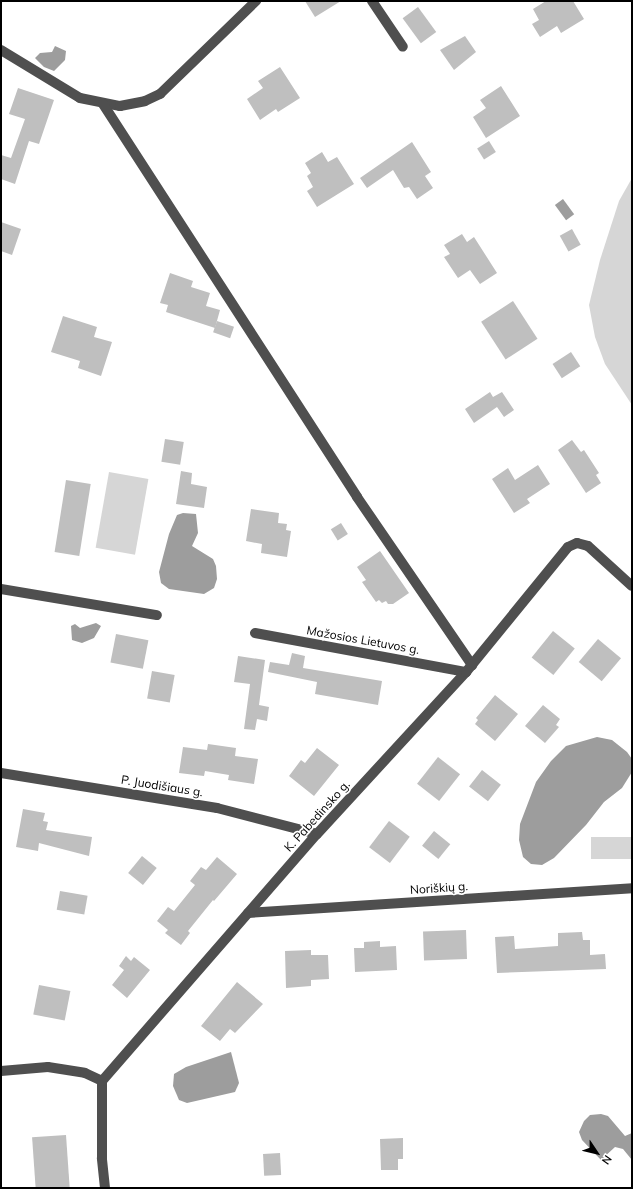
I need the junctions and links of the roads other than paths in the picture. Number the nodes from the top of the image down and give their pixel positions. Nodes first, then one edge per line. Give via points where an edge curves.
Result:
1 (256, 1) edge
2 (372, 1) edge
3 (403, 47) dead end
4 (1, 50) edge
5 (102, 104) junction
6 (632, 586) edge
7 (1, 589) edge
8 (157, 615) dead end
9 (255, 633) dead end
10 (469, 668) junction
11 (1, 773) edge
12 (317, 834) junction
13 (632, 888) edge
14 (248, 913) junction
15 (1, 1071) edge
16 (102, 1081) junction
17 (105, 1188) edge

1 - 5 street via 160,94 144,101 120,106
2 - 3 street
4 - 5 street via 80,98
5 - 10 street
6 - 10 street, K. Pabedinsko g. via 588,546 577,543 568,547
7 - 8 street
9 - 10 street, Mažosios Lietuvos g.
10 - 12 street, K. Pabedinsko g.
11 - 12 street, P. Juodišiaus g. via 217,808
12 - 14 street, K. Pabedinsko g.
13 - 14 street, Noriškių g.
14 - 16 street, K. Pabedinsko g.
15 - 16 street via 48,1067 84,1073
16 - 17 street via 102,1158

